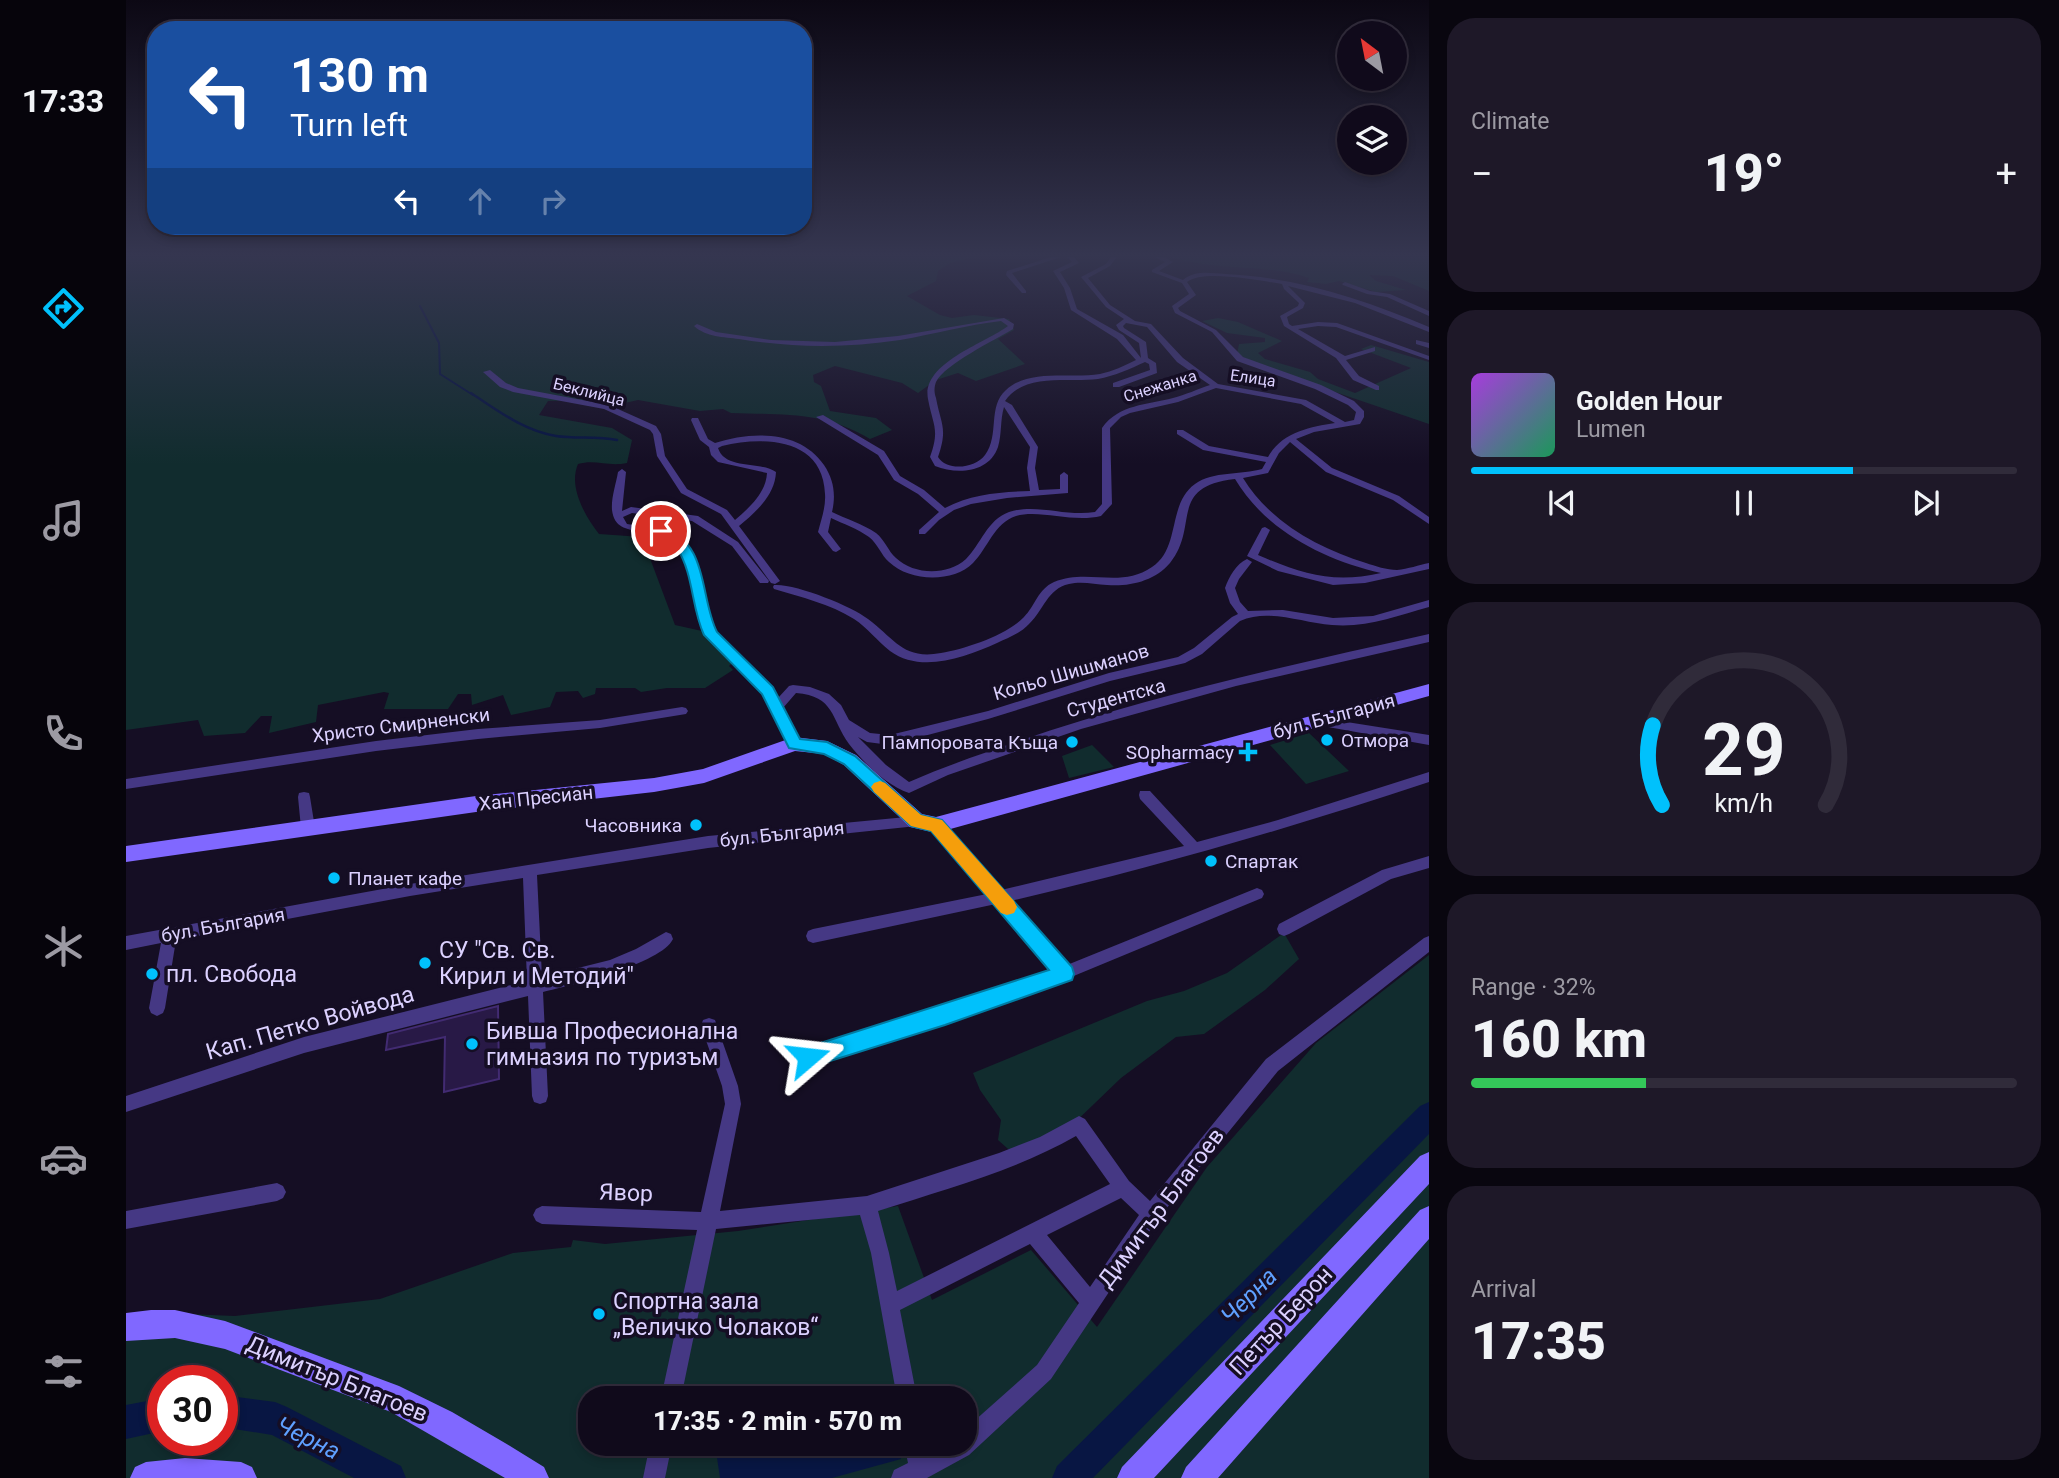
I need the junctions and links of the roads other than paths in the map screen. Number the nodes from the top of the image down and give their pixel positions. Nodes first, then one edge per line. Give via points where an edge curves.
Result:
1 (697, 326) dead end
2 (963, 326) edge
3 (1012, 326) edge
4 (1101, 326) edge
5 (1119, 326) edge
6 (1145, 326) edge
7 (1204, 326) edge
8 (1305, 326) edge
9 (1340, 326) edge
10 (1291, 328) joint
11 (1419, 342) dead end
12 (1429, 346) edge
13 (1372, 349) dead end
14 (1339, 356) junction
15 (1429, 358) edge
16 (1143, 360) junction
17 (487, 372) dead end
18 (1116, 385) dead end
19 (1216, 386) junction
20 (1376, 388) dead end
21 (1000, 402) junction
22 (820, 417) dead end
23 (695, 420) dead end
24 (1344, 425) junction
25 (1180, 432) dead end
26 (1290, 438) junction
27 (715, 446) junction
28 (1272, 460) junction
29 (622, 471) dead end
30 (1064, 475) dead end
31 (1238, 477) junction
32 (1035, 494) junction
33 (943, 511) junction
34 (827, 513) junction
35 (618, 516) junction
36 (1429, 521) edge
37 (735, 525) junction
38 (1265, 530) dead end
39 (922, 532) dead end
40 (836, 549) dead end
41 (1250, 559) junction
42 (1429, 566) edge
43 (1398, 573) junction
44 (773, 583) junction
45 (1429, 603) edge
46 (1245, 615) junction
47 (1429, 638) edge
48 (1429, 690) edge
49 (777, 707) junction
50 (682, 711) dead end
51 (1314, 721) junction
52 (844, 723) junction
53 (1429, 740) edge
54 (798, 744) junction
55 (1429, 777) edge
56 (126, 784) edge
57 (1145, 795) dead end
58 (304, 797) dead end
59 (917, 821) junction
60 (936, 825) junction
61 (308, 828) junction
62 (1194, 848) junction
63 (126, 854) edge
64 (1429, 862) edge
65 (530, 872) junction
66 (1257, 894) dead end
67 (999, 897) junction
68 (1284, 929) dead end
69 (170, 935) junction
70 (813, 936) dead end
71 (666, 939) dead end
72 (126, 943) edge
73 (1429, 943) edge
74 (1065, 974) junction
75 (535, 985) junction
76 (157, 1008) dead end
77 (709, 1026) dead end
78 (808, 1057) dead end
79 (540, 1096) dead end
80 (126, 1104) edge
81 (1429, 1164) edge
82 (1123, 1187) junction
83 (277, 1192) dead end
84 (867, 1205) junction
85 (1151, 1214) junction
86 (542, 1215) dead end
87 (1429, 1219) edge
88 (126, 1220) edge
89 (708, 1221) junction
90 (1032, 1233) junction
91 (1091, 1303) junction
92 (890, 1305) junction
93 (126, 1327) edge
94 (674, 1386) edge
95 (905, 1386) edge
96 (659, 1456) edge
97 (913, 1456) edge
98 (911, 1474) edge
99 (146, 1478) edge
100 (241, 1478) edge
101 (533, 1478) edge
102 (654, 1478) edge
103 (1133, 1478) edge
104 (1197, 1478) edge

1 - 2 street via 766,343 839,345 888,342
3 - 21 street via 932,383 931,398 943,432 934,457 937,464 963,468 985,461 996,440
4 - 16 street
5 - 16 street via 1142,342
6 - 19 street, Елица via 1156,330 1181,360
7 - 24 street via 1240,359 1351,403 1360,417
8 - 10 street
9 - 15 street
10 - 14 street
11 - 12 street
13 - 14 street
14 - 20 street via 1356,378
16 - 18 street via 1152,363 1154,371
16 - 21 street via 1103,375 1021,385
17 - 37 street, Беклийца via 510,388 606,407 653,428 661,456 684,491 718,508
19 - 24 street, Елица via 1303,402
19 - 34 street, Снежанка via 1136,409 1108,423 1107,504 1098,514 1010,514 985,537 966,564 949,572 904,568 876,538
21 - 32 street via 1009,407 1034,447
22 - 33 street via 881,453 897,478
23 - 27 street via 704,440
24 - 26 street
25 - 28 street via 1216,451
26 - 28 street
26 - 36 street via 1329,470 1396,498
27 - 34 street via 772,438 795,444 812,456 826,476 832,501
27 - 37 street via 714,453 726,463 772,472 772,481
28 - 31 street via 1265,471
29 - 35 street
30 - 32 street via 1065,491
31 - 43 street via 1268,515 1315,545 1365,566
31 - 44 street via 1211,481 1189,495 1170,558 1158,569 1124,584 1064,581 1044,595 1022,625 939,657 927,659 890,648 859,617
32 - 33 street via 998,495
33 - 39 street
34 - 40 street via 823,532
35 - 44 street via 631,510 695,518 736,544
35 - 49 street via 624,526 661,531 682,546 698,579 712,635 768,691
37 - 44 street, Беклийца
38 - 41 street
41 - 43 street via 1320,581 1365,580
41 - 46 street via 1230,587
42 - 43 street
45 - 46 street via 1373,620 1333,622 1283,613
46 - 52 street, Кольо Шишманов via 1181,660 988,715 890,740 867,737
47 - 52 street, Студентска via 1236,682 1079,725 909,788 848,735
48 - 51 street, бул. България
49 - 52 street, Кольо Шишманов via 793,689 802,689 821,694 840,710
49 - 54 street
50 - 56 street, Христо Смирненски via 600,724 376,746
51 - 53 street
51 - 60 street, бул. България
54 - 59 street via 827,748 850,760
54 - 61 street, Хан Пресиан via 704,776 654,785
55 - 62 street
57 - 62 street
58 - 61 street
59 - 60 street, бул. България
59 - 65 street, бул. България via 759,837
60 - 67 street
61 - 63 street, Хан Пресиан
62 - 67 street
64 - 68 street via 1387,874
65 - 69 street, бул. България
65 - 75 street
66 - 74 street
67 - 70 street
67 - 74 street
69 - 72 street, бул. България
69 - 76 street
71 - 75 street, Кап. Петко Войвода via 611,967
73 - 85 street, Димитър Благоев via 1272,1065
74 - 78 street
75 - 79 street
75 - 80 street, Кап. Петко Войвода via 304,1045
77 - 89 street via 733,1104
81 - 103 street, Петър Берон
82 - 84 street, Явор via 1079,1125 999,1162
82 - 85 street
82 - 90 street
83 - 88 street
84 - 89 street, Явор
84 - 92 street
85 - 91 street, Димитър Благоев
86 - 89 street, Явор
87 - 104 street, Петър Берон
89 - 94 street
90 - 91 street
90 - 92 street
91 - 98 street, Димитър Благоев via 1044,1372 961,1447
92 - 95 street
93 - 101 street, Димитър Благоев via 179,1325 239,1340 400,1401
96 - 102 street
97 - 98 street
99 - 100 street via 185,1474

